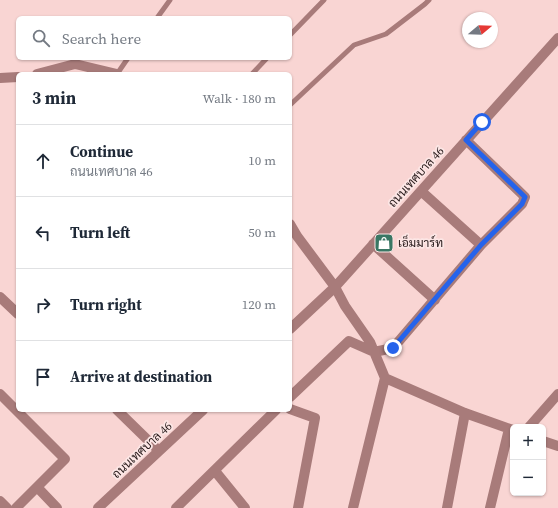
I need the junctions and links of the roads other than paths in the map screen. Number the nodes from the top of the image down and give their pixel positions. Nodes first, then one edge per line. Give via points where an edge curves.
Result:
1 (170, 0) edge
2 (324, 0) edge
3 (429, 0) edge
4 (158, 16) edge
5 (292, 33) edge
6 (558, 38) edge
7 (127, 60) edge
8 (266, 60) edge
9 (45, 72) edge
10 (109, 72) edge
11 (118, 72) edge
12 (254, 72) edge
13 (16, 77) edge
14 (0, 78) edge
15 (292, 103) edge
16 (466, 140) junction
17 (421, 191) junction
18 (292, 227) edge
19 (373, 244) junction
20 (481, 245) junction
21 (336, 287) junction
22 (0, 297) edge
23 (435, 300) junction
24 (16, 312) edge
25 (292, 327) edge
26 (374, 352) junction
27 (385, 378) junction
28 (0, 394) edge
29 (558, 394) edge
30 (292, 395) edge
31 (16, 410) edge
32 (292, 410) edge
33 (18, 412) edge
34 (119, 412) edge
35 (201, 412) edge
36 (274, 412) edge
37 (465, 412) junction
38 (532, 424) edge
39 (510, 430) edge
40 (510, 434) edge
41 (546, 442) edge
42 (558, 446) edge
43 (159, 451) junction
44 (215, 471) junction
45 (37, 487) junction
46 (0, 501) edge
47 (7, 508) edge
48 (16, 508) edge
49 (57, 508) edge
50 (98, 508) edge
51 (176, 508) edge
52 (245, 508) edge
53 (298, 508) edge
54 (353, 508) edge
55 (447, 508) edge
56 (490, 508) edge

1 - 4 lane
2 - 5 lane
3 - 15 lane via 386,34 354,45
6 - 16 street, ถนนเทศบาล 46
7 - 11 lane
8 - 12 lane
9 - 10 street via 75,64
13 - 14 street
16 - 17 street, ถนนเทศบาล 46
16 - 20 street via 525,197 522,204
17 - 19 street, ถนนเทศบาล 46
17 - 20 street
18 - 21 street
19 - 21 street, ถนนเทศบาล 46
19 - 23 street
20 - 23 street
21 - 25 street, ถนนเทศบาล 46
21 - 26 street
22 - 24 street
23 - 26 street via 393,348
26 - 27 street
26 - 30 street via 348,341
27 - 37 street
27 - 54 street
28 - 31 street
29 - 38 street
32 - 53 street via 315,418
33 - 45 street via 66,459
34 - 43 street
35 - 43 street, ถนนเทศบาล 46
36 - 44 street
37 - 39 street
37 - 55 street
40 - 56 street
41 - 42 street
43 - 50 street, ถนนเทศบาล 46
44 - 51 street
44 - 52 street
45 - 48 street
45 - 49 street
46 - 47 street

